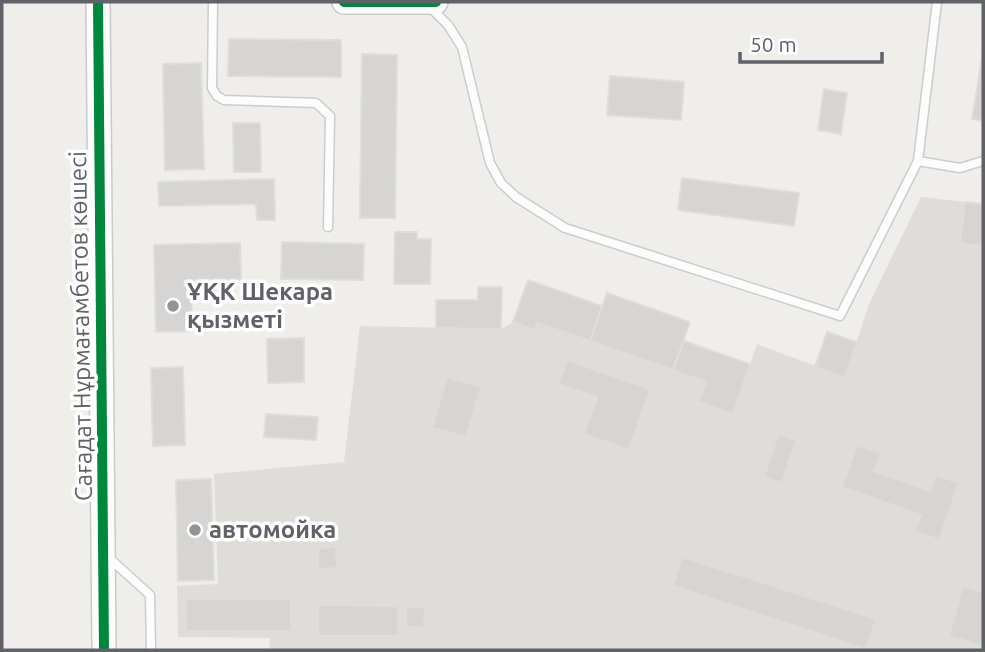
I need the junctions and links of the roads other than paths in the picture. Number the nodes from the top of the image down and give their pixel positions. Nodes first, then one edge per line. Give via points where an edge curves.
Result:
1 (98, 2) edge
2 (213, 2) edge
3 (344, 2) edge
4 (425, 2) edge
5 (436, 2) edge
6 (937, 2) edge
7 (918, 161) junction
8 (983, 161) edge
9 (328, 227) dead end
10 (104, 554) junction
11 (104, 650) edge
12 (151, 650) edge

1 - 10 street, Сағадат Нұрмағамбетов көшесі
2 - 9 lane via 212,88 216,96 316,103 330,116
3 - 4 street
4 - 5 street
4 - 7 lane via 462,47 491,163 501,183 539,214 565,228 840,316
6 - 7 lane
7 - 8 lane via 960,167
10 - 11 street, Сағадат Нұрмағамбетов көшесі
10 - 12 lane via 150,595

